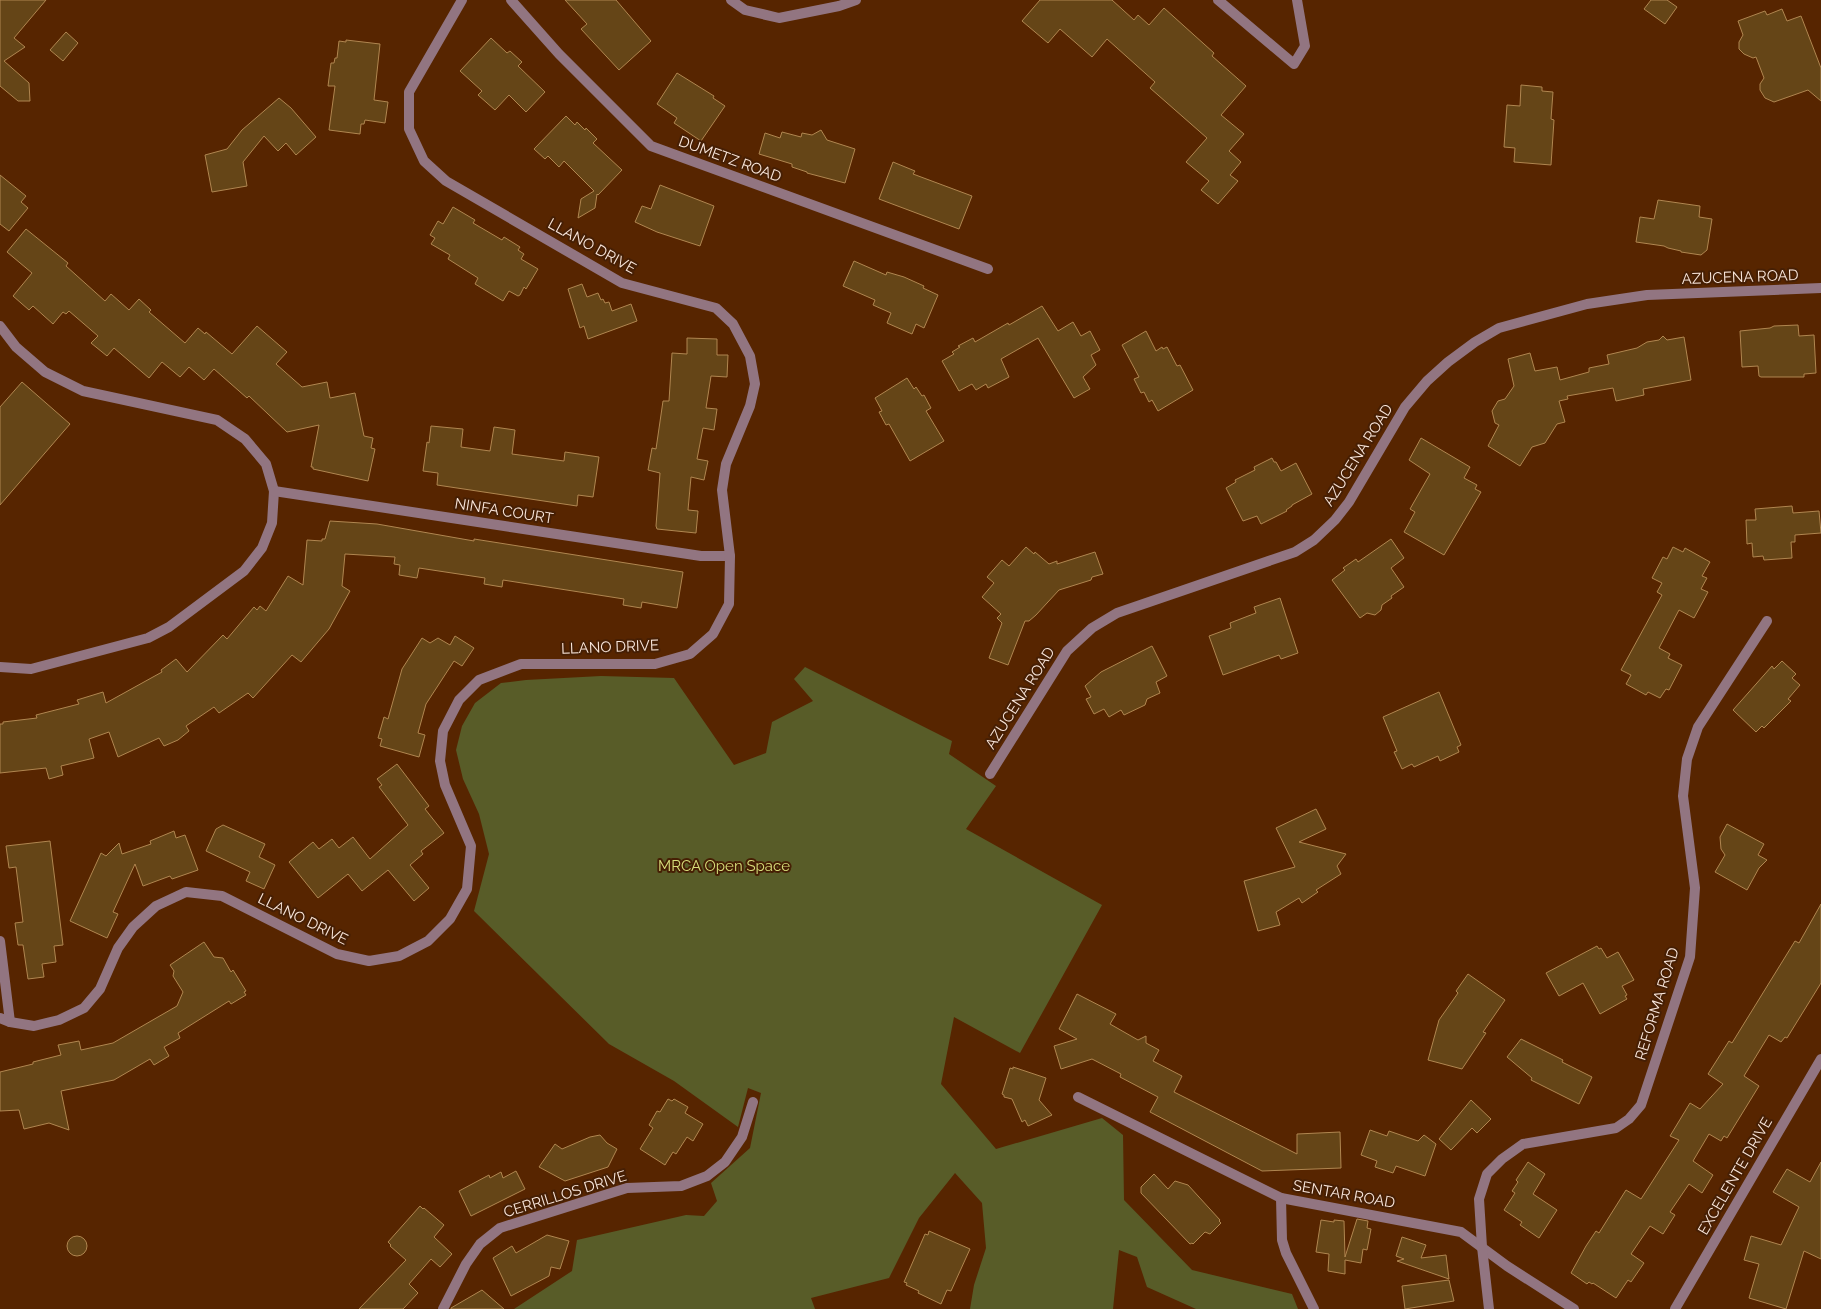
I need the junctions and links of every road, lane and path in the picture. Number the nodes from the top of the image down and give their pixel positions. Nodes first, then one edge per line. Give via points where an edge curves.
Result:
1 (462, 0) edge
2 (511, 0) edge
3 (731, 0) edge
4 (856, 0) edge
5 (1218, 0) edge
6 (1297, 0) edge
7 (988, 269) dead end
8 (1821, 288) edge
9 (0, 326) edge
10 (274, 491) junction
11 (730, 556) junction
12 (1767, 621) dead end
13 (0, 667) edge
14 (990, 774) dead end
15 (0, 941) edge
16 (5, 1020) edge
17 (1821, 1059) edge
18 (1078, 1097) dead end
19 (753, 1102) dead end
20 (1281, 1198) junction
21 (1482, 1247) junction
22 (443, 1309) edge
23 (1314, 1309) edge
24 (1489, 1309) edge
25 (1574, 1309) edge
26 (1675, 1309) edge

1 - 11 street, LLANO DRIVE via 409,92 409,129 424,160 446,181 622,283 716,308 733,324 750,356 755,384 750,406 726,464 722,490
2 - 7 street, DUMETZ ROAD via 559,54 651,146
3 - 4 street via 745,10 779,18
5 - 6 street via 1294,64 1304,46
8 - 14 street, AZUCENA ROAD via 1647,295 1587,304 1499,328 1426,381 1406,407 1349,502 1314,540 1295,552 1117,613 1092,628 1067,651
9 - 10 street via 16,348 45,372 83,391 217,420 244,439 266,464
10 - 11 street, NINFA COURT via 701,556
10 - 13 street via 272,523 262,548 244,571 169,627 148,638 31,669
11 - 16 street, LLANO DRIVE via 729,604 713,634 690,654 655,664 521,664 479,680 459,700 443,731 440,761 445,785 471,846 467,889 450,918 428,941 400,956 368,961 337,954 222,896 186,892 156,906 133,927 118,948 100,989 84,1008 59,1020 34,1026
12 - 21 street, REFORMA ROAD via 1698,727 1687,759 1683,796 1695,888 1690,957 1641,1105 1616,1128 1523,1144 1502,1159 1487,1174 1479,1200
15 - 16 street
17 - 26 street, EXCELENTE DRIVE
18 - 20 street, SENTAR ROAD
19 - 22 street, CERRILLOS DRIVE via 742,1137 725,1162 707,1176 681,1186 627,1188 500,1228 480,1244
20 - 21 street, SENTAR ROAD via 1462,1232
20 - 23 street via 1282,1240
21 - 24 street, REFORMA ROAD
21 - 25 street, SENTAR ROAD

